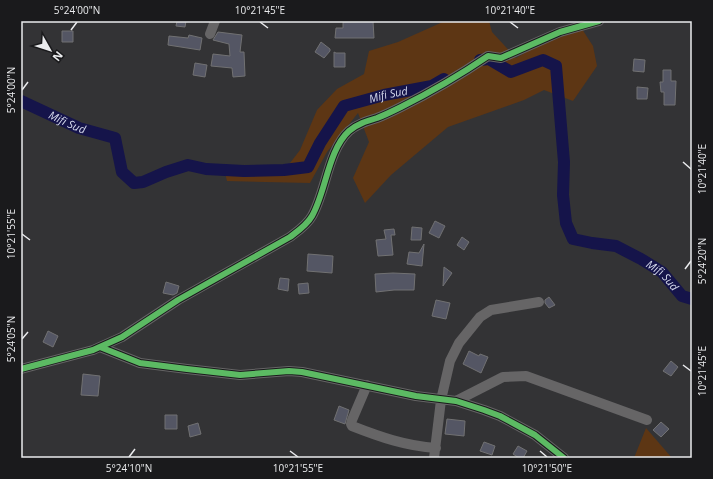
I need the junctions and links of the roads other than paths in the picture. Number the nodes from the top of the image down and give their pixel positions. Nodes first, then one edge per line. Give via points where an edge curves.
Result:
1 (215, 21) edge
2 (599, 21) edge
3 (210, 34) dead end
4 (539, 302) dead end
5 (100, 347) junction
6 (21, 368) edge
7 (366, 385) junction
8 (441, 400) junction
9 (456, 401) junction
10 (647, 420) dead end
11 (436, 448) junction
12 (434, 458) edge
13 (564, 458) edge

1 - 3 street
2 - 5 street via 560,32 501,58 488,56 402,106 359,124 340,141 317,207 305,226 178,300 122,337
4 - 8 street via 491,310 480,317 459,342 450,360
5 - 6 street
5 - 7 street via 140,363 240,375 296,371
7 - 8 street
7 - 11 street via 352,426 391,441
8 - 9 street
8 - 11 street
9 - 10 street via 503,377 526,376
9 - 13 street via 494,414 523,428
11 - 12 street

